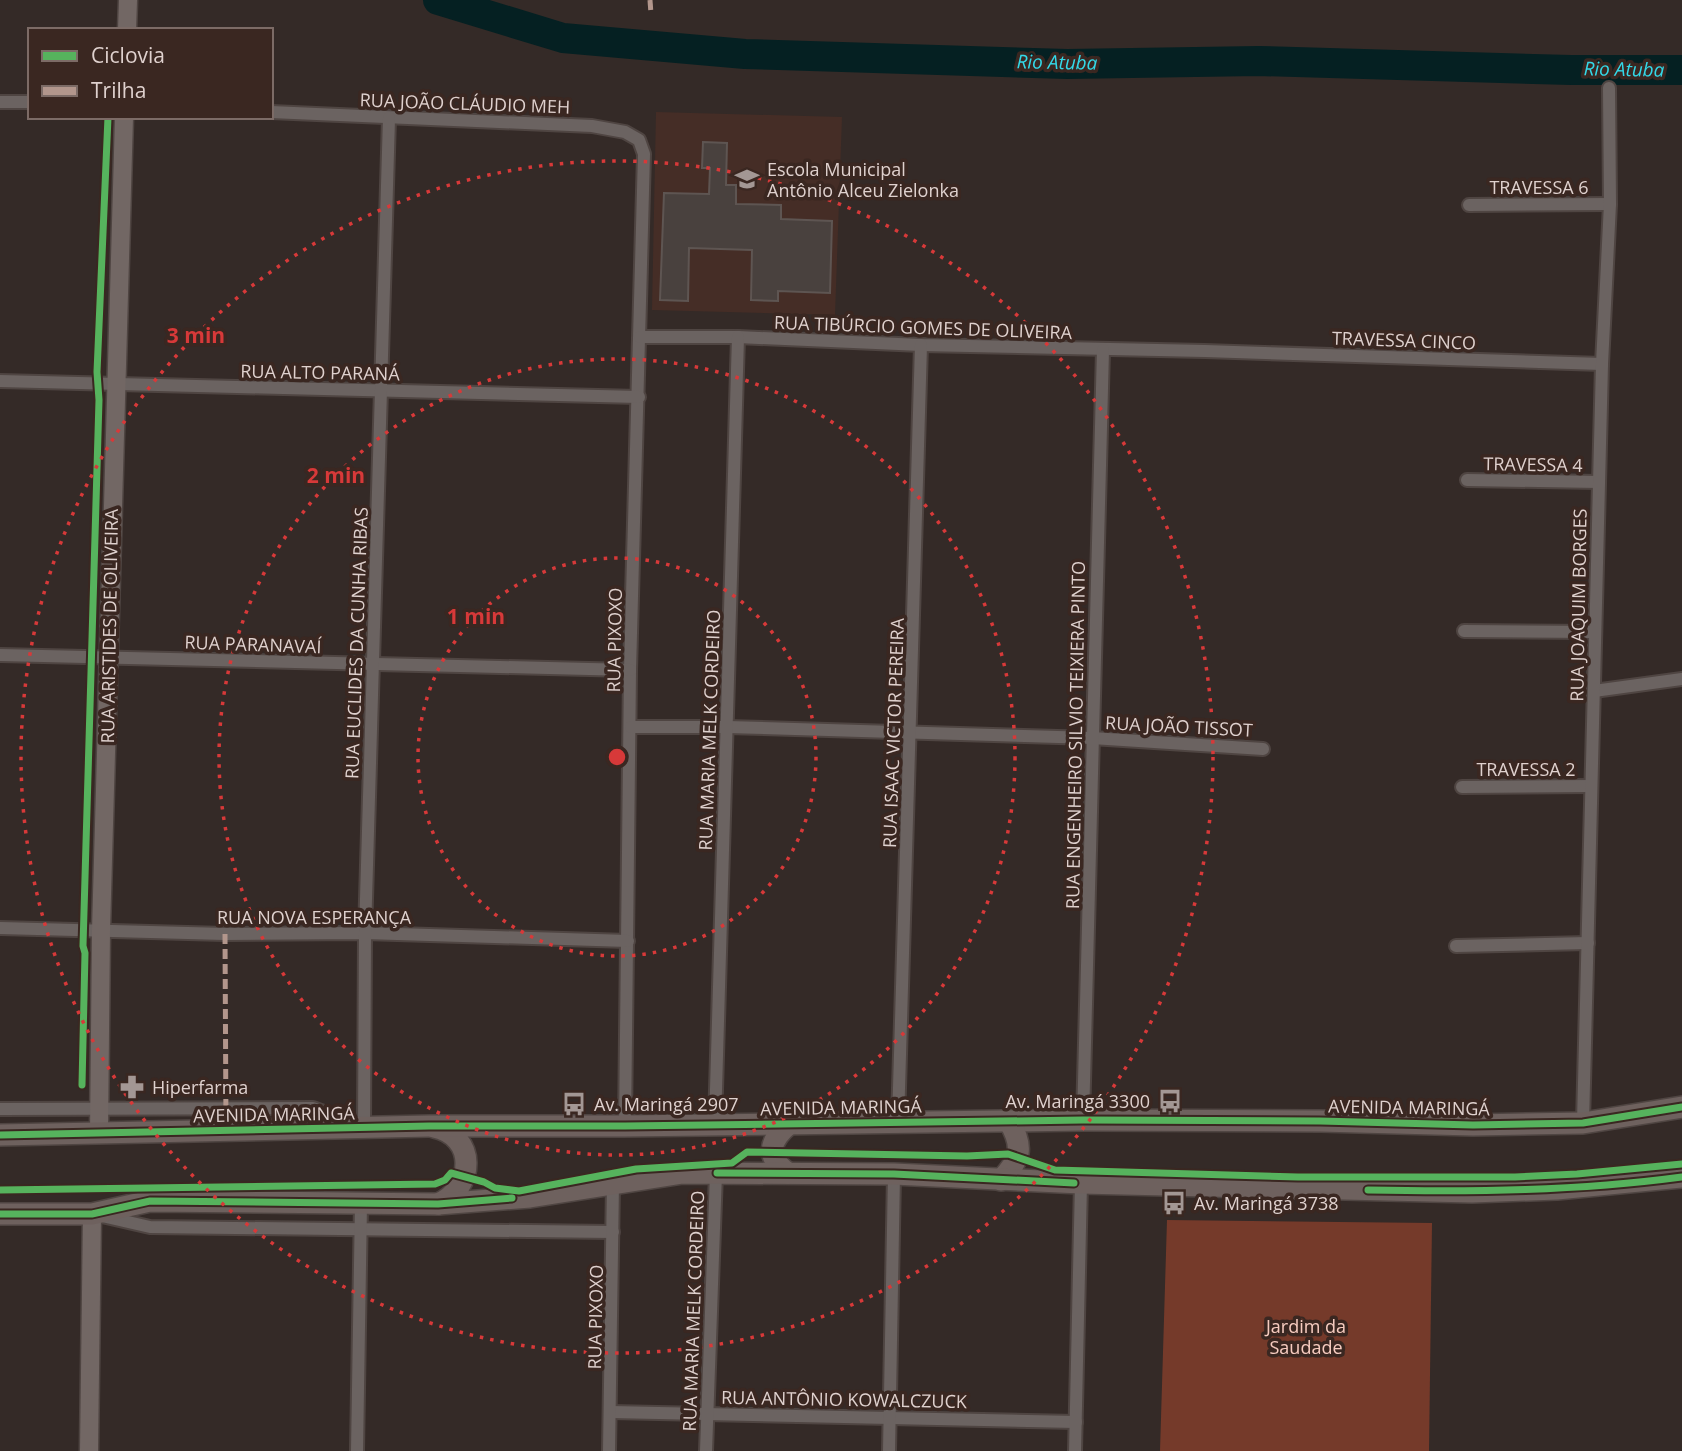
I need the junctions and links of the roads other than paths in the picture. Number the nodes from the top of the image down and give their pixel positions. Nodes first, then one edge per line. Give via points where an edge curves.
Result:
1 (128, 0) edge
2 (127, 28) edge
3 (1609, 88) dead end
4 (0, 102) edge
5 (28, 102) edge
6 (273, 112) edge
7 (390, 118) junction
8 (124, 119) edge
9 (644, 154) joint
10 (1610, 204) junction
11 (1469, 205) dead end
12 (640, 337) junction
13 (738, 337) junction
14 (921, 345) junction
15 (1103, 351) junction
16 (1205, 351) joint
17 (1602, 364) junction
18 (0, 381) edge
19 (115, 384) junction
20 (380, 391) junction
21 (639, 397) junction
22 (1466, 480) dead end
23 (1599, 482) junction
24 (1464, 631) dead end
25 (1595, 632) junction
26 (0, 655) edge
27 (109, 658) junction
28 (373, 665) junction
29 (631, 670) junction
30 (1682, 680) edge
31 (1594, 691) junction
32 (631, 727) junction
33 (727, 727) junction
34 (910, 734) junction
35 (1092, 738) junction
36 (1263, 748) dead end
37 (1591, 786) junction
38 (1462, 787) dead end
39 (0, 928) edge
40 (101, 930) junction
41 (365, 933) junction
42 (628, 942) junction
43 (1588, 943) junction
44 (1456, 946) dead end
45 (1682, 1107) edge
46 (0, 1109) edge
47 (100, 1109) junction
48 (1083, 1120) junction
49 (1009, 1121) junction
50 (898, 1122) junction
51 (1583, 1123) junction
52 (715, 1124) junction
53 (789, 1124) junction
54 (429, 1126) junction
55 (625, 1126) junction
56 (363, 1127) junction
57 (99, 1134) junction
58 (0, 1135) edge
59 (716, 1173) junction
60 (788, 1173) junction
61 (894, 1174) junction
62 (1682, 1177) edge
63 (1001, 1180) junction
64 (613, 1183) junction
65 (1081, 1183) junction
66 (361, 1203) junction
67 (438, 1204) junction
68 (0, 1214) edge
69 (92, 1214) junction
70 (361, 1229) junction
71 (613, 1232) junction
72 (611, 1412) junction
73 (707, 1413) junction
74 (890, 1418) junction
75 (1076, 1422) junction
76 (89, 1451) edge
77 (357, 1451) edge
78 (609, 1451) edge
79 (706, 1451) edge
80 (889, 1451) edge
81 (1075, 1451) edge

1 - 2 main road
3 - 10 street, RUA JOAQUIM BORGES
4 - 5 street
6 - 7 street, RUA JOÃO CLÁUDIO MEH
7 - 9 street, RUA JOÃO CLÁUDIO MEH via 592,126 625,132 639,140
7 - 20 street, RUA EUCLIDES DA CUNHA RIBAS
8 - 19 main road, RUA ARISTIDES DE OLIVEIRA
9 - 12 street, RUA PIXOXO
10 - 11 street, TRAVESSA 6
10 - 17 street, RUA JOAQUIM BORGES
12 - 13 street, RUA TIBÚRCIO GOMES DE OLIVEIRA
12 - 21 street, RUA PIXOXO
13 - 14 street, RUA TIBÚRCIO GOMES DE OLIVEIRA
13 - 33 street, RUA MARIA MELK CORDEIRO
14 - 15 street, RUA TIBÚRCIO GOMES DE OLIVEIRA
14 - 34 street, RUA ISAAC VICTOR PEREIRA
15 - 16 street, RUA TIBÚRCIO GOMES DE OLIVEIRA
15 - 35 street, RUA ENGENHEIRO SILVIO TEIXIERA PINTO
16 - 17 street, TRAVESSA CINCO
17 - 23 street, RUA JOAQUIM BORGES
18 - 19 street, RUA ALTO PARANÁ
19 - 20 street, RUA ALTO PARANÁ
19 - 27 main road, RUA ARISTIDES DE OLIVEIRA
20 - 21 street, RUA ALTO PARANÁ
20 - 28 street, RUA EUCLIDES DA CUNHA RIBAS
21 - 29 street, RUA PIXOXO
22 - 23 street, TRAVESSA 4
23 - 25 street, RUA JOAQUIM BORGES
24 - 25 street
25 - 31 street, RUA JOAQUIM BORGES
26 - 27 street, RUA PARANAVAÍ
27 - 28 street, RUA PARANAVAÍ
27 - 40 main road, RUA ARISTIDES DE OLIVEIRA
28 - 29 street, RUA PARANAVAÍ
28 - 41 street, RUA EUCLIDES DA CUNHA RIBAS
29 - 32 street, RUA PIXOXO
30 - 31 street
31 - 37 street, RUA JOAQUIM BORGES
32 - 33 street, RUA JOÃO TISSOT
32 - 42 street, RUA PIXOXO
33 - 34 street, RUA JOÃO TISSOT
33 - 52 street, RUA MARIA MELK CORDEIRO
34 - 35 street, RUA JOÃO TISSOT
34 - 50 street, RUA ISAAC VICTOR PEREIRA
35 - 36 street, RUA JOÃO TISSOT
35 - 48 street, RUA ENGENHEIRO SILVIO TEIXIERA PINTO
37 - 38 street, TRAVESSA 2
37 - 43 street, RUA JOAQUIM BORGES
39 - 40 street, RUA NOVA ESPERANÇA
40 - 41 street, RUA NOVA ESPERANÇA
40 - 47 main road, RUA ARISTIDES DE OLIVEIRA
41 - 42 street, RUA NOVA ESPERANÇA
41 - 56 street, RUA EUCLIDES DA CUNHA RIBAS
42 - 55 street, RUA PIXOXO
43 - 44 street
43 - 51 street, RUA JOAQUIM BORGES
45 - 51 main road, AVENIDA MARINGÁ
46 - 47 street, AVENIDA MARINGÁ
47 - 56 street, AVENIDA MARINGÁ via 313,1108
47 - 57 main road, RUA ARISTIDES DE OLIVEIRA
48 - 49 main road, AVENIDA MARINGÁ
48 - 51 main road, AVENIDA MARINGÁ
49 - 50 main road, AVENIDA MARINGÁ
49 - 63 main road via 1019,1142 1018,1158
50 - 53 main road, AVENIDA MARINGÁ
52 - 53 main road, AVENIDA MARINGÁ
52 - 55 main road, AVENIDA MARINGÁ
53 - 60 main road via 774,1141 772,1152
54 - 55 main road, AVENIDA MARINGÁ
54 - 56 main road, AVENIDA MARINGÁ
54 - 67 main road via 455,1138 467,1164 460,1187
56 - 57 main road, AVENIDA MARINGÁ
57 - 58 main road, AVENIDA MARINGÁ
59 - 60 main road
59 - 64 main road
59 - 73 street, RUA MARIA MELK CORDEIRO
60 - 61 main road
61 - 63 main road
61 - 74 street
62 - 65 main road via 1472,1192
63 - 65 main road
64 - 67 main road via 530,1197
64 - 71 street, RUA PIXOXO
65 - 75 street
66 - 67 main road
66 - 69 main road via 150,1201
66 - 70 street
68 - 69 main road
69 - 70 street via 150,1227
69 - 76 main road
70 - 71 street
70 - 77 street
71 - 72 street, RUA PIXOXO
72 - 73 street, RUA ANTÔNIO KOWALCZUCK
72 - 78 street, RUA PIXOXO
73 - 74 street, RUA ANTÔNIO KOWALCZUCK
73 - 79 street, RUA MARIA MELK CORDEIRO
74 - 75 street, RUA ANTÔNIO KOWALCZUCK
74 - 80 street
75 - 81 street

